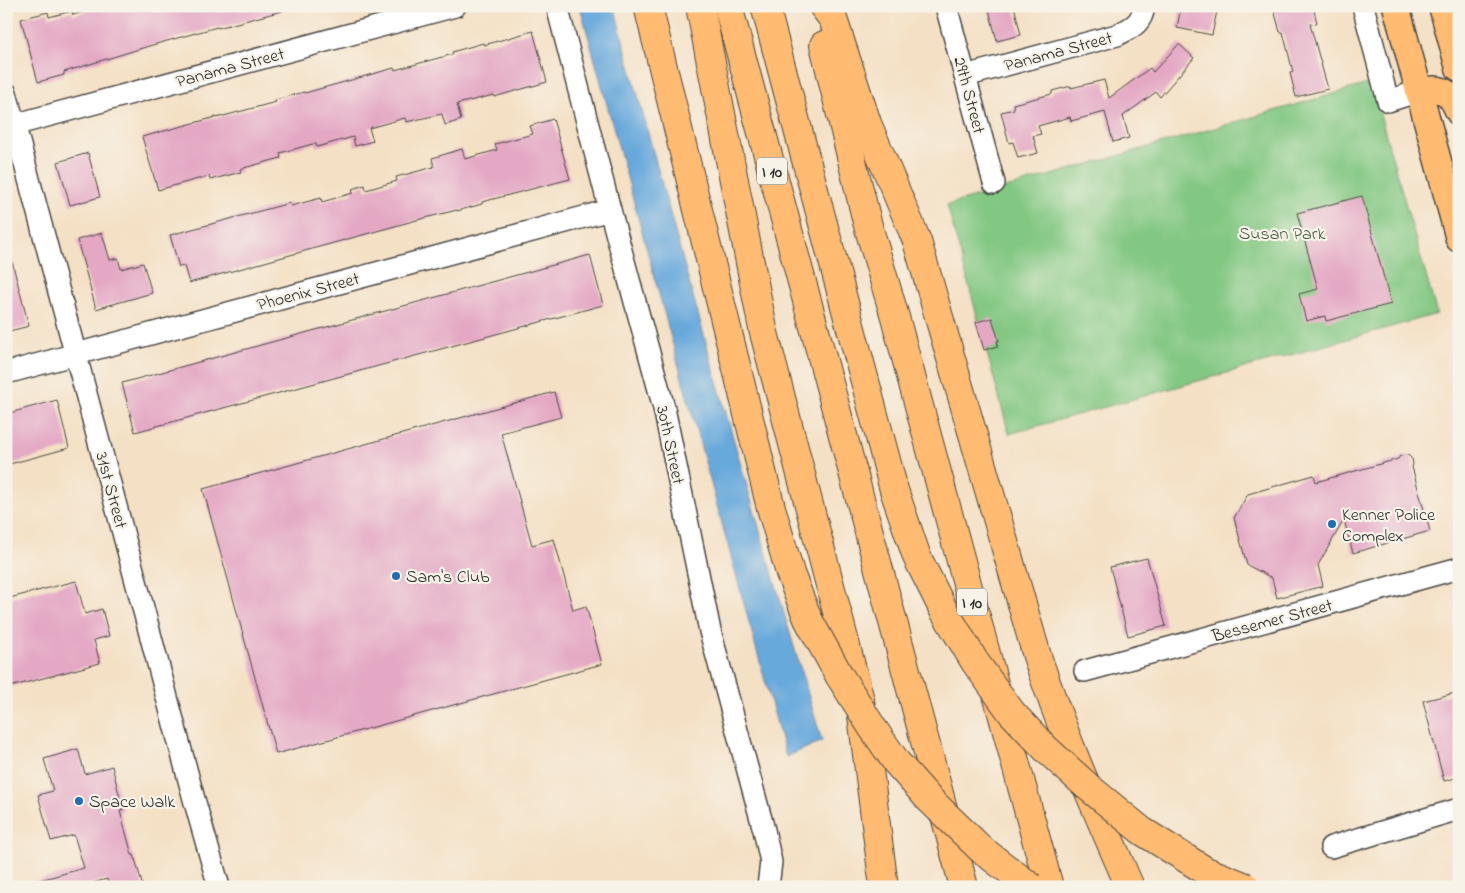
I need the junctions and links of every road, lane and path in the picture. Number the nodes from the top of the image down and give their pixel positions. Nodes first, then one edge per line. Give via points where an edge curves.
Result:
1 (455, 6) edge
2 (557, 6) edge
3 (648, 6) edge
4 (700, 6) edge
5 (728, 6) edge
6 (765, 6) edge
7 (815, 6) edge
8 (823, 6) edge
9 (946, 6) edge
10 (1363, 6) edge
11 (1396, 6) edge
12 (1442, 6) edge
13 (1144, 10) edge
14 (1457, 55) edge
15 (965, 76) junction
16 (1419, 91) junction
17 (6, 93) edge
18 (1459, 112) edge
19 (10, 126) edge
20 (994, 183) dead end
21 (610, 210) junction
22 (1459, 239) edge
23 (76, 353) junction
24 (6, 373) edge
25 (1459, 568) edge
26 (1085, 671) dead end
27 (1459, 809) edge
28 (1331, 847) dead end
29 (218, 887) edge
30 (768, 887) edge
31 (884, 887) edge
32 (964, 887) edge
33 (1031, 887) edge
34 (1049, 887) edge
35 (1130, 887) edge
36 (1246, 887) edge

1 - 19 street, Panama Street
2 - 21 street, 30th Street
3 - 33 highway, bridge via 770,504 808,619 844,683 897,763 982,850
4 - 31 highway via 763,329 860,700
5 - 32 highway, I 10, bridge
6 - 36 highway, bridge via 894,490 917,556 943,609 975,662 1012,713 1073,774 1142,831 1206,871
7 - 34 highway, I 10, bridge via 866,222 895,317
8 - 35 highway via 833,19 867,123 916,241 1051,699
9 - 15 street, 29th Street
10 - 16 street via 1388,101
11 - 16 main road
12 - 14 main road
13 - 15 street, Panama Street via 1134,28 1117,35
15 - 20 street, 29th Street
16 - 18 main road via 1438,89 1447,92
16 - 22 main road
17 - 19 street, 31st Street
19 - 23 street, 31st Street
21 - 23 street, Phoenix Street
21 - 30 street, 30th Street via 664,408 710,631 764,830 771,862
23 - 24 street, Phoenix Street
23 - 29 street, 31st Street
25 - 26 street, Bessemer Street
27 - 28 street

